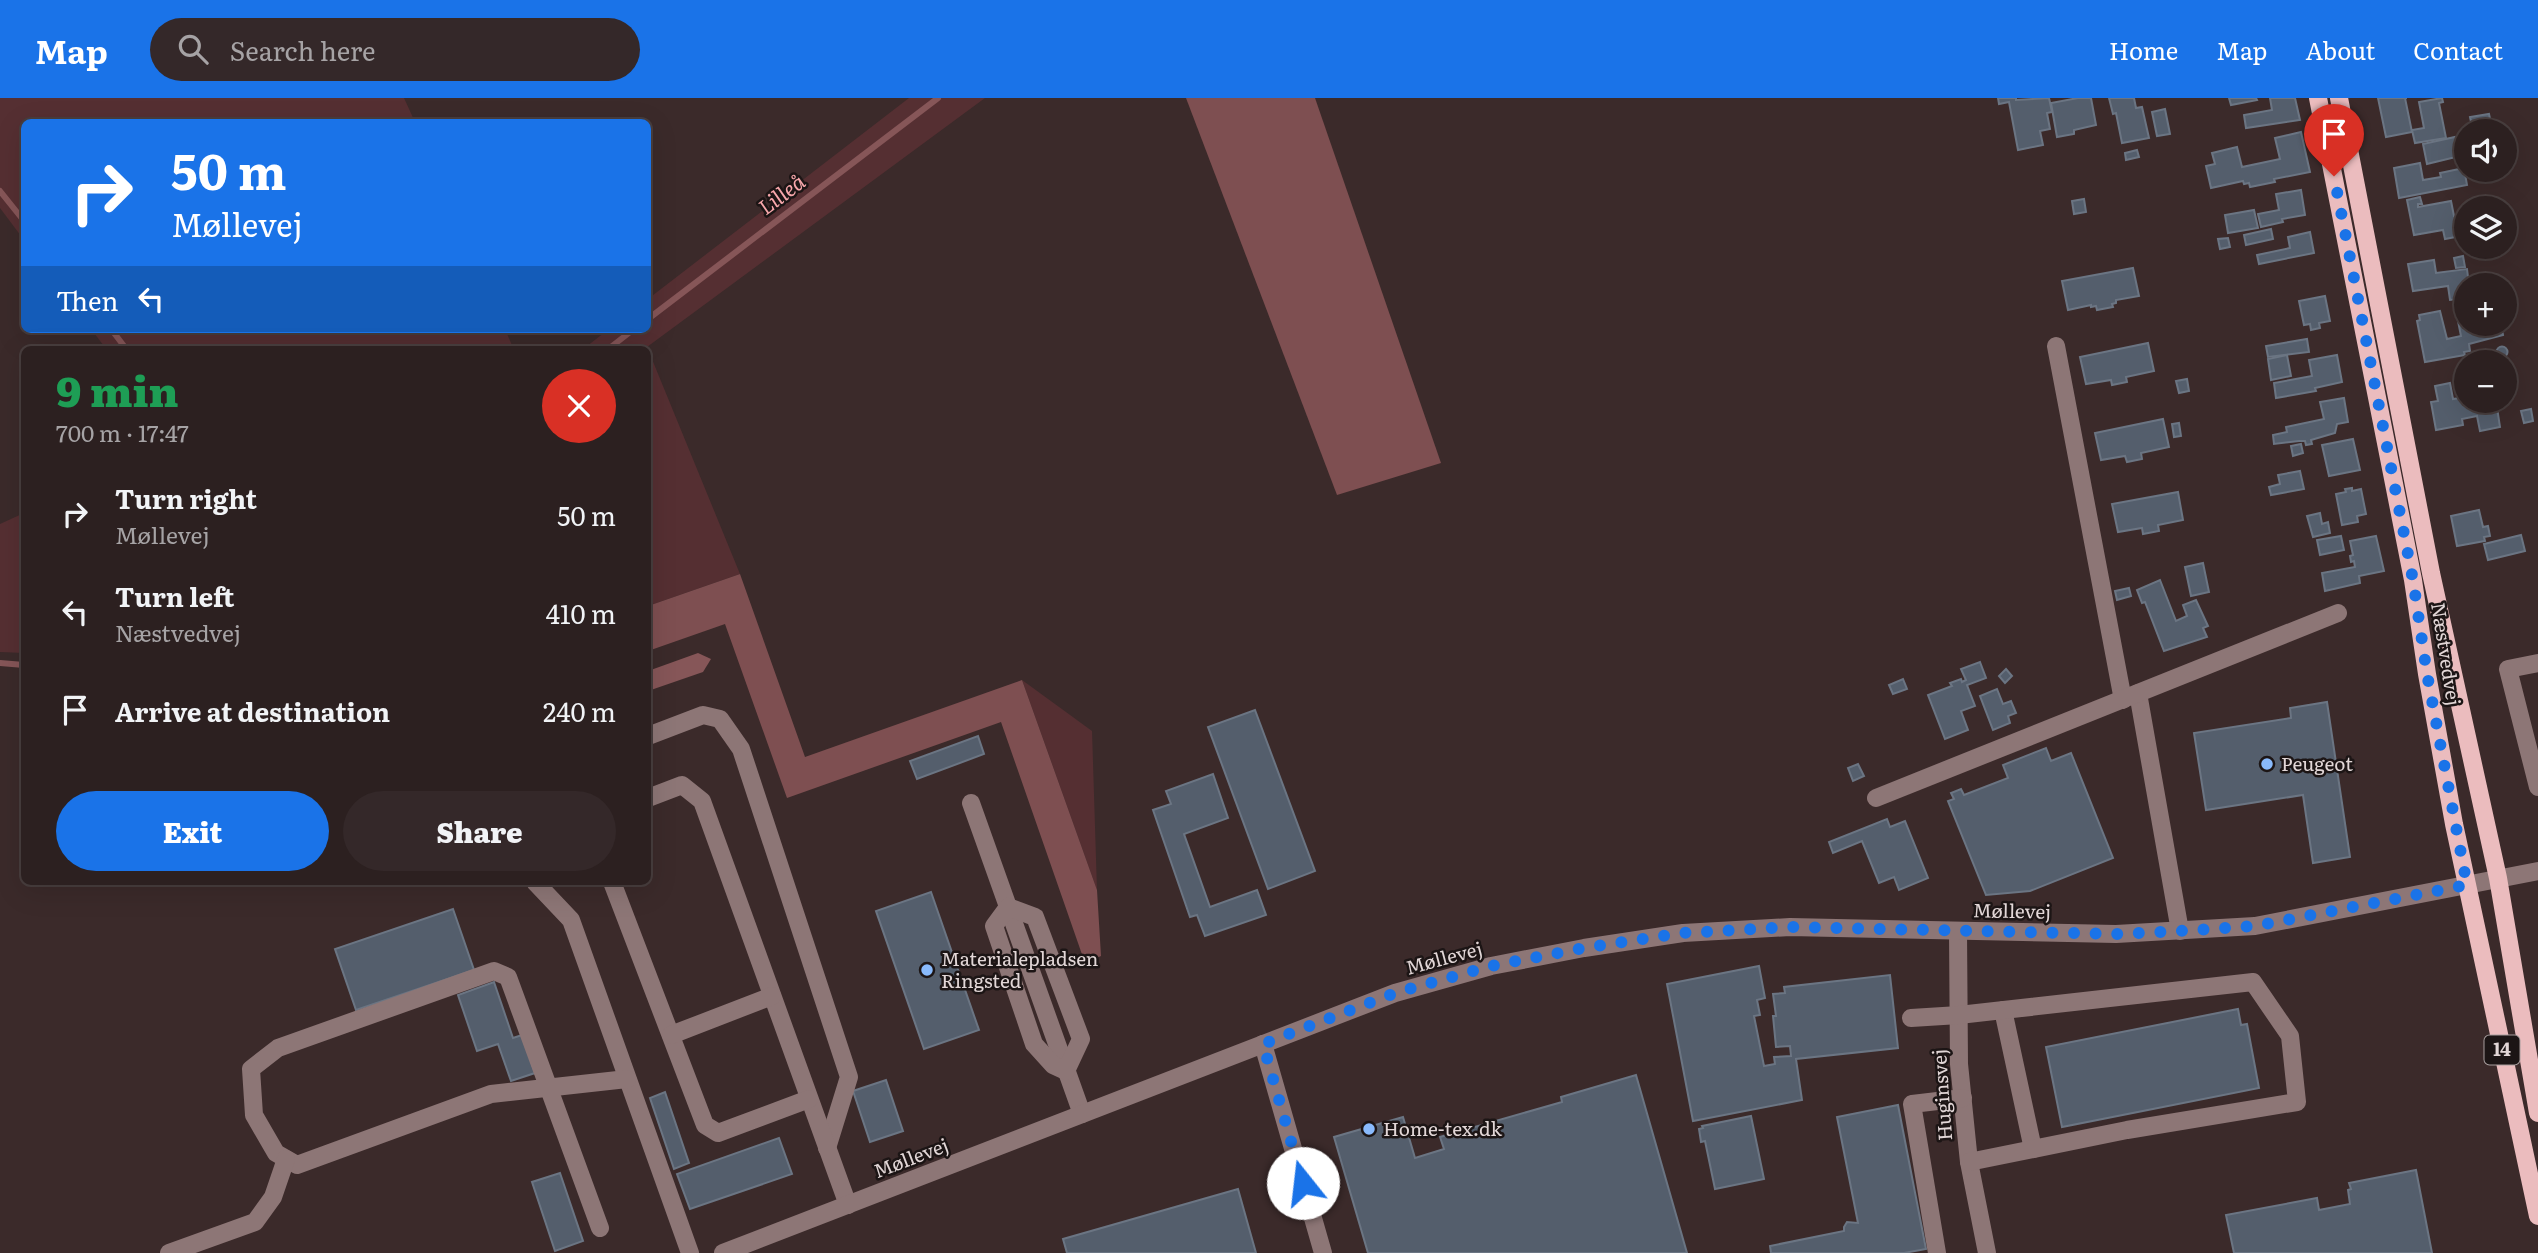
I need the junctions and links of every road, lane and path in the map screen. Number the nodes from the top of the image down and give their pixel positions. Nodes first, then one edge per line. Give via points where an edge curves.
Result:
1 (2318, 98) edge
2 (2339, 98) edge
3 (2056, 346) dead end
4 (2338, 613) dead end
5 (2538, 663) edge
6 (2130, 696) junction
7 (2529, 717) edge
8 (651, 735) edge
9 (2537, 776) edge
10 (651, 797) edge
11 (1876, 798) dead end
12 (971, 803) dead end
13 (2538, 871) edge
14 (2498, 878) junction
15 (538, 885) edge
16 (613, 885) edge
17 (2467, 885) junction
18 (1008, 907) junction
19 (1958, 931) junction
20 (2180, 931) junction
21 (772, 996) junction
22 (2003, 1010) junction
23 (1959, 1015) junction
24 (1911, 1018) dead end
25 (671, 1035) junction
26 (1263, 1044) junction
27 (1066, 1071) junction
28 (627, 1079) junction
29 (547, 1087) junction
30 (809, 1098) junction
31 (1963, 1098) junction
32 (2538, 1113) edge
33 (1082, 1114) junction
34 (827, 1148) junction
35 (2033, 1149) junction
36 (286, 1159) junction
37 (1969, 1162) junction
38 (848, 1205) junction
39 (2538, 1216) edge
40 (600, 1228) dead end
41 (169, 1253) edge
42 (690, 1253) edge
43 (723, 1253) edge
44 (1323, 1253) edge
45 (1937, 1253) edge
46 (1987, 1253) edge

1 - 17 main road, Næstvedvej / 14 via 2413,580
2 - 14 main road, Næstvedvej / 14 via 2431,573
3 - 6 street
4 - 6 street
5 - 7 street via 2508,669
6 - 11 street
6 - 20 street
7 - 9 street
8 - 34 street via 703,715 720,719 741,749 849,1077
10 - 21 street via 682,785 702,802
12 - 18 street
13 - 14 street, Møllevej
14 - 17 street, Møllevej
14 - 32 main road, Næstvedvej / 14
15 - 28 street via 571,920
16 - 25 street
17 - 20 street, Møllevej via 2255,926
17 - 39 main road, Næstvedvej / 14
18 - 27 street
18 - 27 street via 1035,917 1069,1005 1081,1039
19 - 20 street, Møllevej
19 - 23 street, Huginsvej
19 - 26 street, Møllevej via 1790,927 1683,933 1584,948 1491,966 1395,993
21 - 25 street
21 - 30 street
22 - 23 street
22 - 35 street
22 - 35 street via 2253,982 2290,1036 2297,1102
23 - 24 street
23 - 31 street, Huginsvej
25 - 30 street via 705,1125 719,1133
26 - 33 street, Møllevej
26 - 44 street
27 - 33 street
28 - 29 street
28 - 42 street
29 - 36 street via 491,1094 297,1165
29 - 36 street via 508,977 494,971 278,1048 251,1069 254,1115 276,1153
29 - 40 street
30 - 34 street
31 - 37 street, Huginsvej
31 - 45 street via 1912,1104
33 - 38 street, Møllevej
34 - 38 street
35 - 37 street
36 - 41 street via 272,1198 255,1222
37 - 46 street, Huginsvej
38 - 43 street, Møllevej

